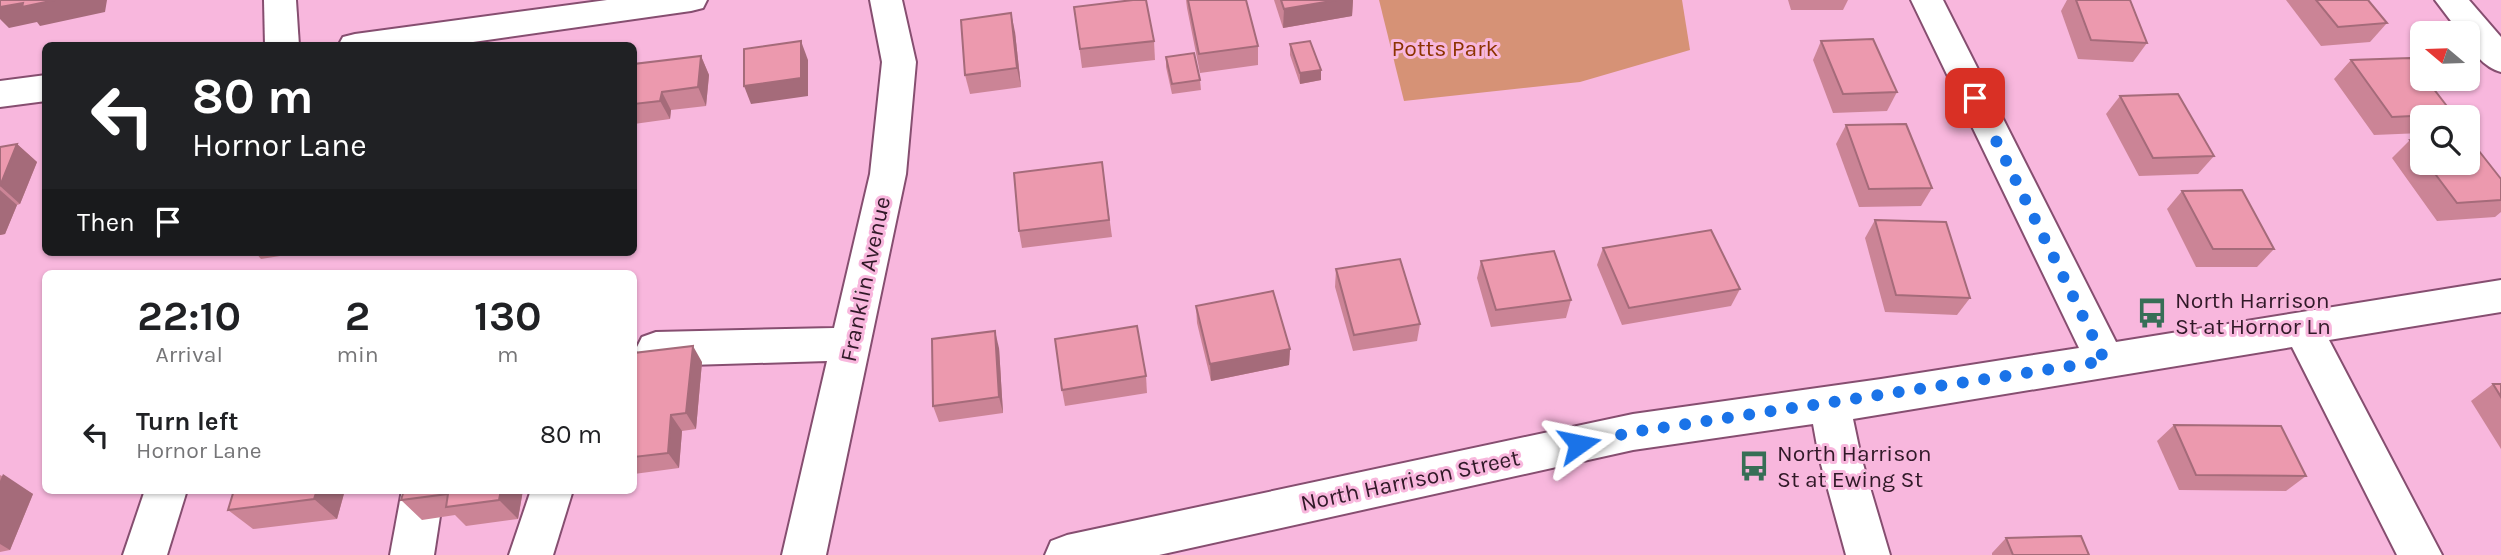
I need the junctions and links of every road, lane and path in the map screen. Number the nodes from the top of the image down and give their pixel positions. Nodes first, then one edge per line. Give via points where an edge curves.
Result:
1 (280, 0) edge
2 (691, 0) edge
3 (886, 0) edge
4 (1927, 0) edge
5 (2451, 0) edge
6 (282, 42) edge
7 (384, 42) edge
8 (2501, 60) edge
9 (42, 89) edge
10 (0, 94) edge
11 (2501, 296) edge
12 (2302, 328) junction
13 (851, 344) junction
14 (656, 349) edge
15 (2105, 361) junction
16 (1830, 404) junction
17 (165, 494) edge
18 (422, 494) edge
19 (550, 494) edge
20 (145, 555) edge
21 (412, 555) edge
22 (531, 555) edge
23 (804, 555) edge
24 (1068, 555) edge
25 (1868, 555) edge
26 (2420, 555) edge

1 - 6 street
2 - 7 street
3 - 13 street, Franklin Avenue via 899,62 895,118 886,186
4 - 15 street
5 - 8 street
9 - 10 street
11 - 12 street, North Harrison Street
12 - 15 street, North Harrison Street
12 - 26 street
13 - 14 street
13 - 23 street, Franklin Avenue
15 - 16 street, North Harrison Street
16 - 24 street, North Harrison Street via 1633,432
16 - 25 street
17 - 20 street
18 - 21 street
19 - 22 street

